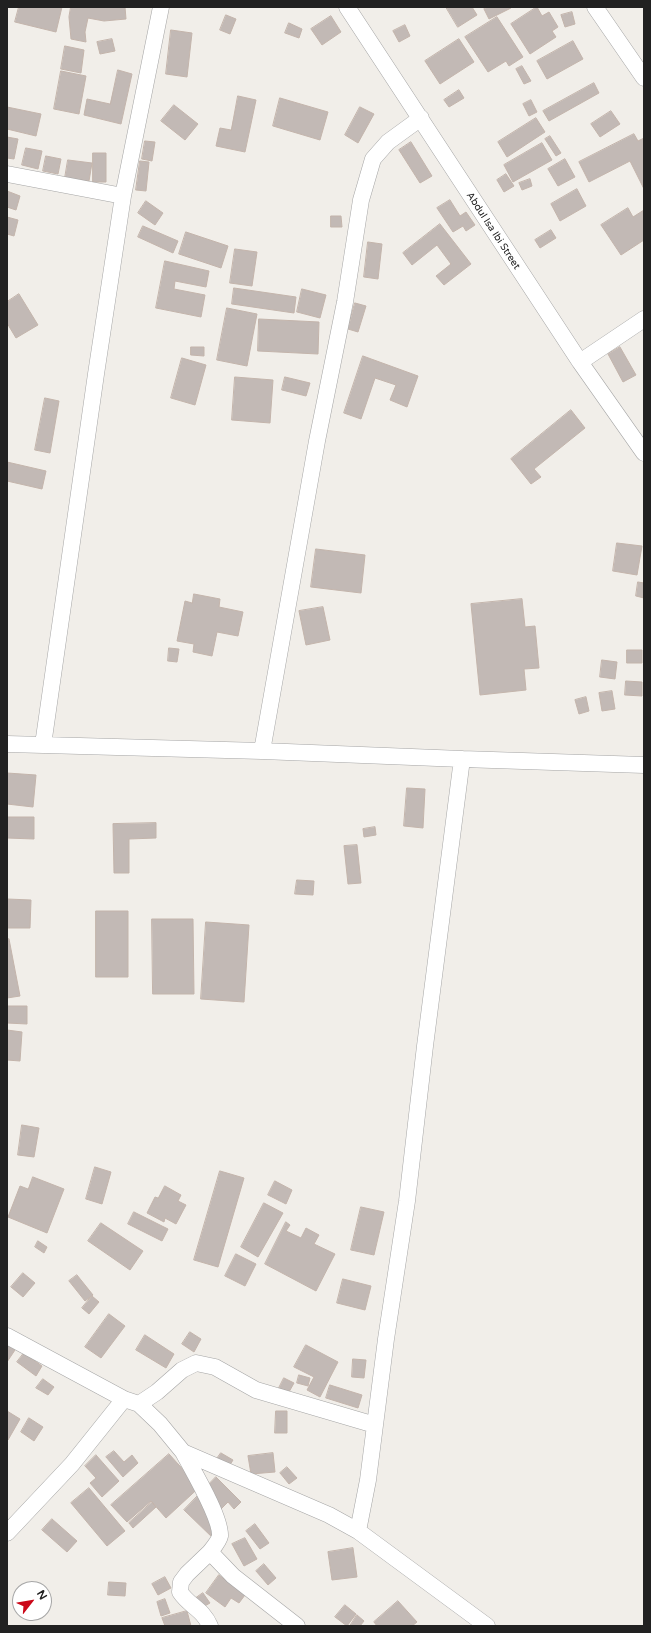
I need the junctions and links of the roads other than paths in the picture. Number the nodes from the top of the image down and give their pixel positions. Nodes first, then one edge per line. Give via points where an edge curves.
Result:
1 (161, 7) edge
2 (347, 7) edge
3 (595, 7) edge
4 (644, 78) edge
5 (421, 118) junction
6 (7, 174) edge
7 (123, 196) junction
8 (644, 319) edge
9 (580, 362) junction
10 (644, 453) edge
11 (7, 744) edge
12 (43, 745) junction
13 (262, 751) junction
14 (462, 759) junction
15 (644, 765) edge
16 (7, 1336) edge
17 (131, 1401) junction
18 (375, 1425) junction
19 (183, 1452) junction
20 (358, 1531) junction
21 (7, 1533) edge
22 (210, 1552) junction
23 (210, 1626) edge
24 (297, 1626) edge
25 (487, 1626) edge

1 - 7 street
2 - 5 street, Abdul Isa Ibi Street
3 - 4 street
5 - 9 street, Abdul Isa Ibi Street
5 - 13 street via 388,142 373,159 361,200 345,302 317,441
6 - 7 street
7 - 12 street
8 - 9 street
9 - 10 street, Abdul Isa Ibi Street
11 - 12 street
12 - 13 street
13 - 14 street
14 - 15 street
14 - 18 street via 407,1201
16 - 17 street
17 - 18 street via 158,1392 182,1370 196,1363 215,1367 256,1390
17 - 19 street via 160,1424
17 - 21 street
18 - 20 street
19 - 20 street via 329,1515
19 - 22 street via 218,1525 220,1538
20 - 25 street
22 - 23 street via 187,1574 181,1582 180,1592 184,1600 203,1614
22 - 24 street via 233,1576

